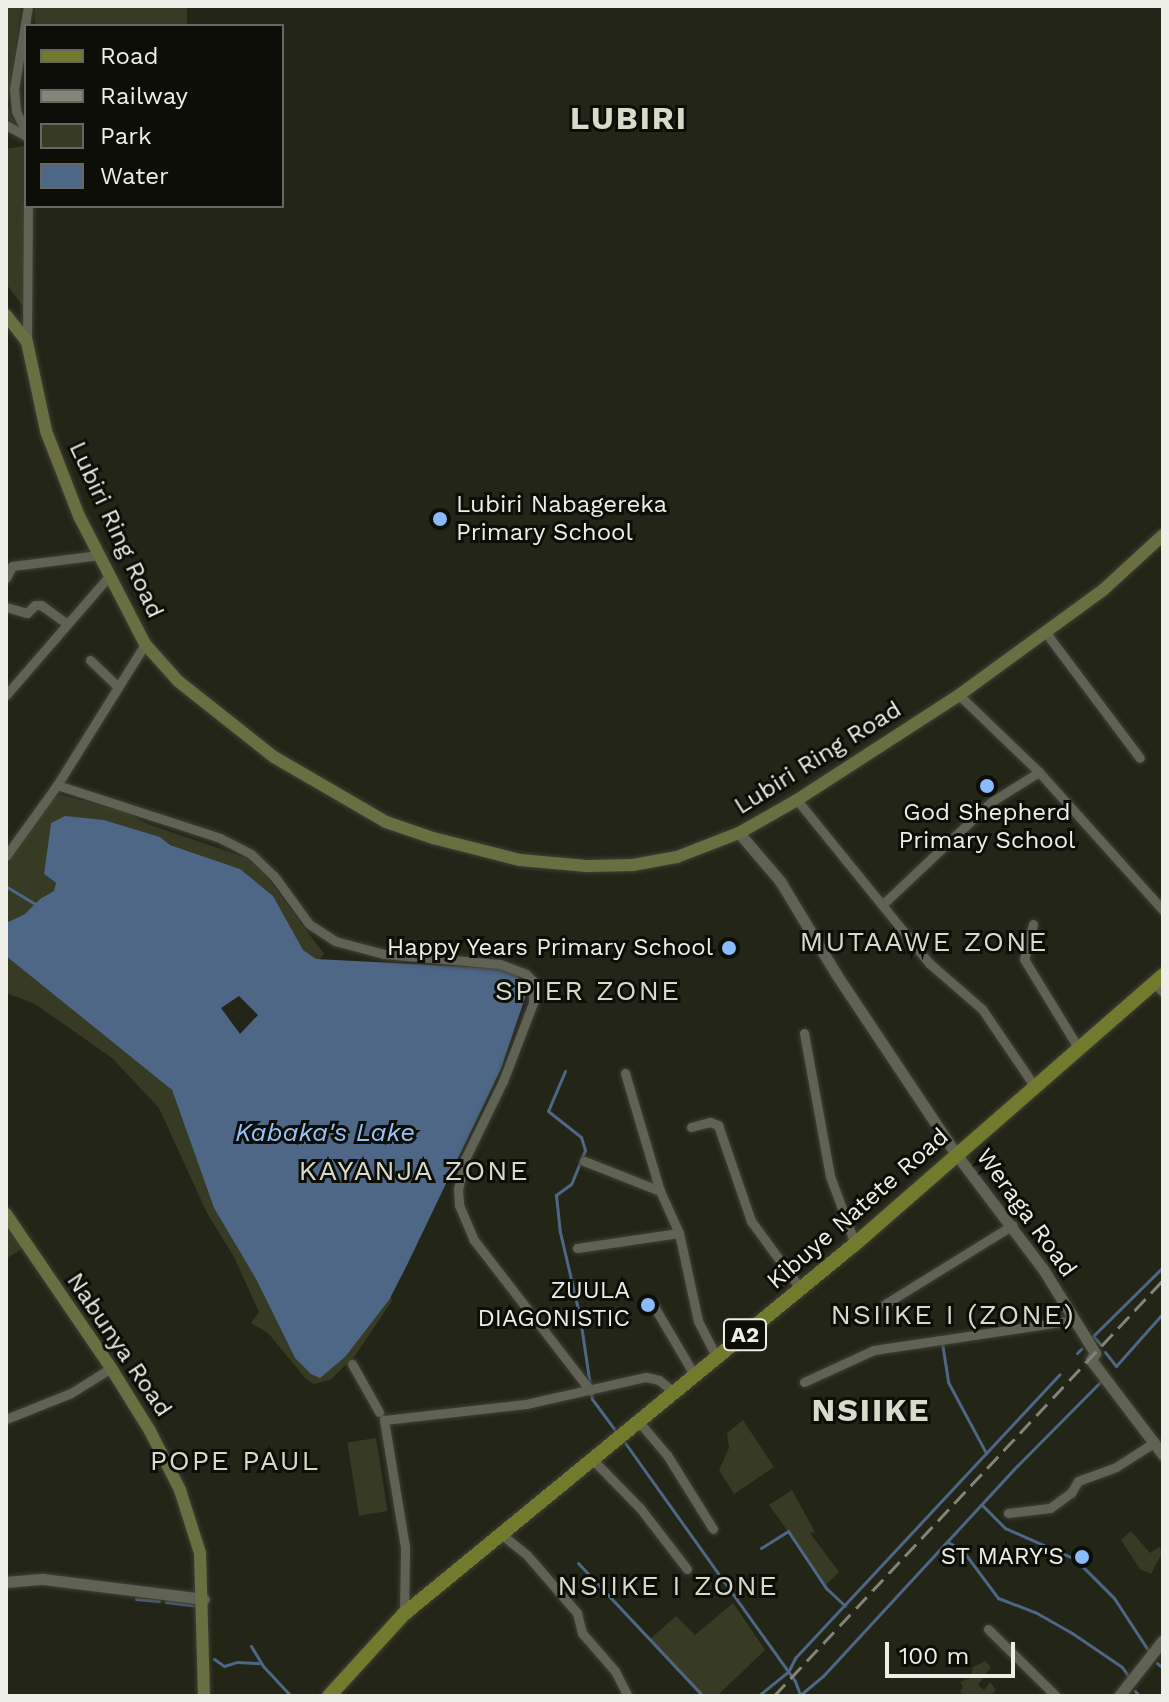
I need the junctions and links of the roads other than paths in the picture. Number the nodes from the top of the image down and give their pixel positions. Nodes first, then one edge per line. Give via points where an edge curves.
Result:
1 (24, 30) edge
2 (24, 129) edge
3 (28, 208) edge
4 (6, 315) edge
5 (27, 342) junction
6 (1163, 535) edge
7 (99, 555) junction
8 (109, 576) junction
9 (6, 578) edge
10 (6, 607) edge
11 (66, 623) junction
12 (1046, 633) junction
13 (145, 644) junction
14 (90, 660) dead end
15 (118, 687) junction
16 (6, 695) edge
17 (959, 695) junction
18 (1140, 758) dead end
19 (1039, 772) junction
20 (57, 785) junction
21 (797, 800) junction
22 (739, 833) junction
23 (6, 856) edge
24 (882, 905) junction
25 (1163, 910) edge
26 (1033, 924) dead end
27 (1160, 983) edge
28 (804, 1033) dead end
29 (1079, 1049) junction
30 (625, 1073) dead end
31 (1035, 1087) junction
32 (691, 1127) dead end
33 (956, 1154) junction
34 (584, 1161) dead end
35 (660, 1191) junction
36 (6, 1214) edge
37 (1013, 1225) junction
38 (679, 1233) junction
39 (855, 1244) junction
40 (577, 1248) dead end
41 (800, 1288) junction
42 (652, 1303) dead end
43 (885, 1304) dead end
44 (1074, 1320) junction
45 (717, 1358) junction
46 (352, 1364) dead end
47 (111, 1368) junction
48 (695, 1376) junction
49 (804, 1382) dead end
50 (590, 1390) junction
51 (675, 1393) junction
52 (379, 1412) dead end
53 (6, 1419) edge
54 (639, 1422) junction
55 (1155, 1442) junction
56 (1163, 1455) edge
57 (592, 1459) junction
58 (1008, 1513) dead end
59 (713, 1529) dead end
60 (501, 1534) junction
61 (687, 1569) dead end
62 (6, 1582) edge
63 (204, 1599) junction
64 (404, 1614) junction
65 (988, 1629) dead end
66 (1163, 1640) edge
67 (204, 1696) edge
68 (329, 1696) edge
69 (628, 1696) edge
70 (1056, 1696) edge
71 (1119, 1696) edge

1 - 2 street via 14,89
3 - 5 street
4 - 5 main road, Lubiri Ring Road
5 - 7 main road, Lubiri Ring Road via 46,431
6 - 12 main road, Lubiri Ring Road
7 - 8 main road, Lubiri Ring Road
7 - 9 street via 12,566
8 - 11 street
8 - 13 main road, Lubiri Ring Road
10 - 11 street via 27,613 41,605
11 - 16 street
12 - 17 main road, Lubiri Ring Road
12 - 18 street
13 - 15 street
13 - 22 main road, Lubiri Ring Road via 206,707 274,757 386,822 433,838 520,860 587,866 677,857
14 - 15 street
15 - 20 street
17 - 19 street
17 - 21 main road, Lubiri Ring Road
19 - 24 street via 991,802
19 - 25 street
20 - 23 street
20 - 50 street via 209,834 251,854 309,924 335,941 384,954 500,964 533,981 533,1003 465,1159 459,1205 474,1240
21 - 22 main road, Lubiri Ring Road
21 - 24 street
22 - 33 street, Weraga Road via 780,881
24 - 31 street via 929,963 982,1009
26 - 29 street via 1024,959
27 - 29 main road, Kibuye Natete Road / A2
28 - 39 street via 830,1176
29 - 31 main road, Kibuye Natete Road / A2
30 - 35 street
31 - 33 main road, Kibuye Natete Road / A2
32 - 41 street via 718,1125 751,1221
33 - 37 street, Weraga Road
33 - 39 main road, Kibuye Natete Road / A2
34 - 35 street
35 - 38 street
36 - 47 main road, Nabunya Road
37 - 43 street
37 - 44 street, Weraga Road
38 - 40 street
38 - 45 street via 698,1321
39 - 41 main road, Kibuye Natete Road / A2
41 - 45 main road, Kibuye Natete Road / A2
42 - 48 street
44 - 49 street via 874,1350
44 - 55 street, Weraga Road via 1095,1353 1091,1360
45 - 48 main road, Kibuye Natete Road / A2
46 - 52 street
47 - 53 street via 64,1396
47 - 63 main road, Nabunya Road via 180,1490 198,1544
48 - 51 main road, Kibuye Natete Road / A2
50 - 51 street via 646,1377
50 - 64 street via 492,1409 384,1420 405,1547
51 - 54 main road, Kibuye Natete Road / A2
54 - 57 main road, Kibuye Natete Road / A2
54 - 59 street via 667,1455
55 - 56 street, Weraga Road
55 - 58 street via 1116,1467 1078,1481 1050,1508
57 - 60 main road, Kibuye Natete Road / A2
57 - 61 street via 640,1508
60 - 64 main road, Kibuye Natete Road / A2
60 - 69 street via 527,1555 577,1613 582,1633 615,1671
62 - 63 street via 43,1579
63 - 67 main road, Nabunya Road
64 - 68 main road, Kibuye Natete Road / A2
65 - 70 street
66 - 71 street

